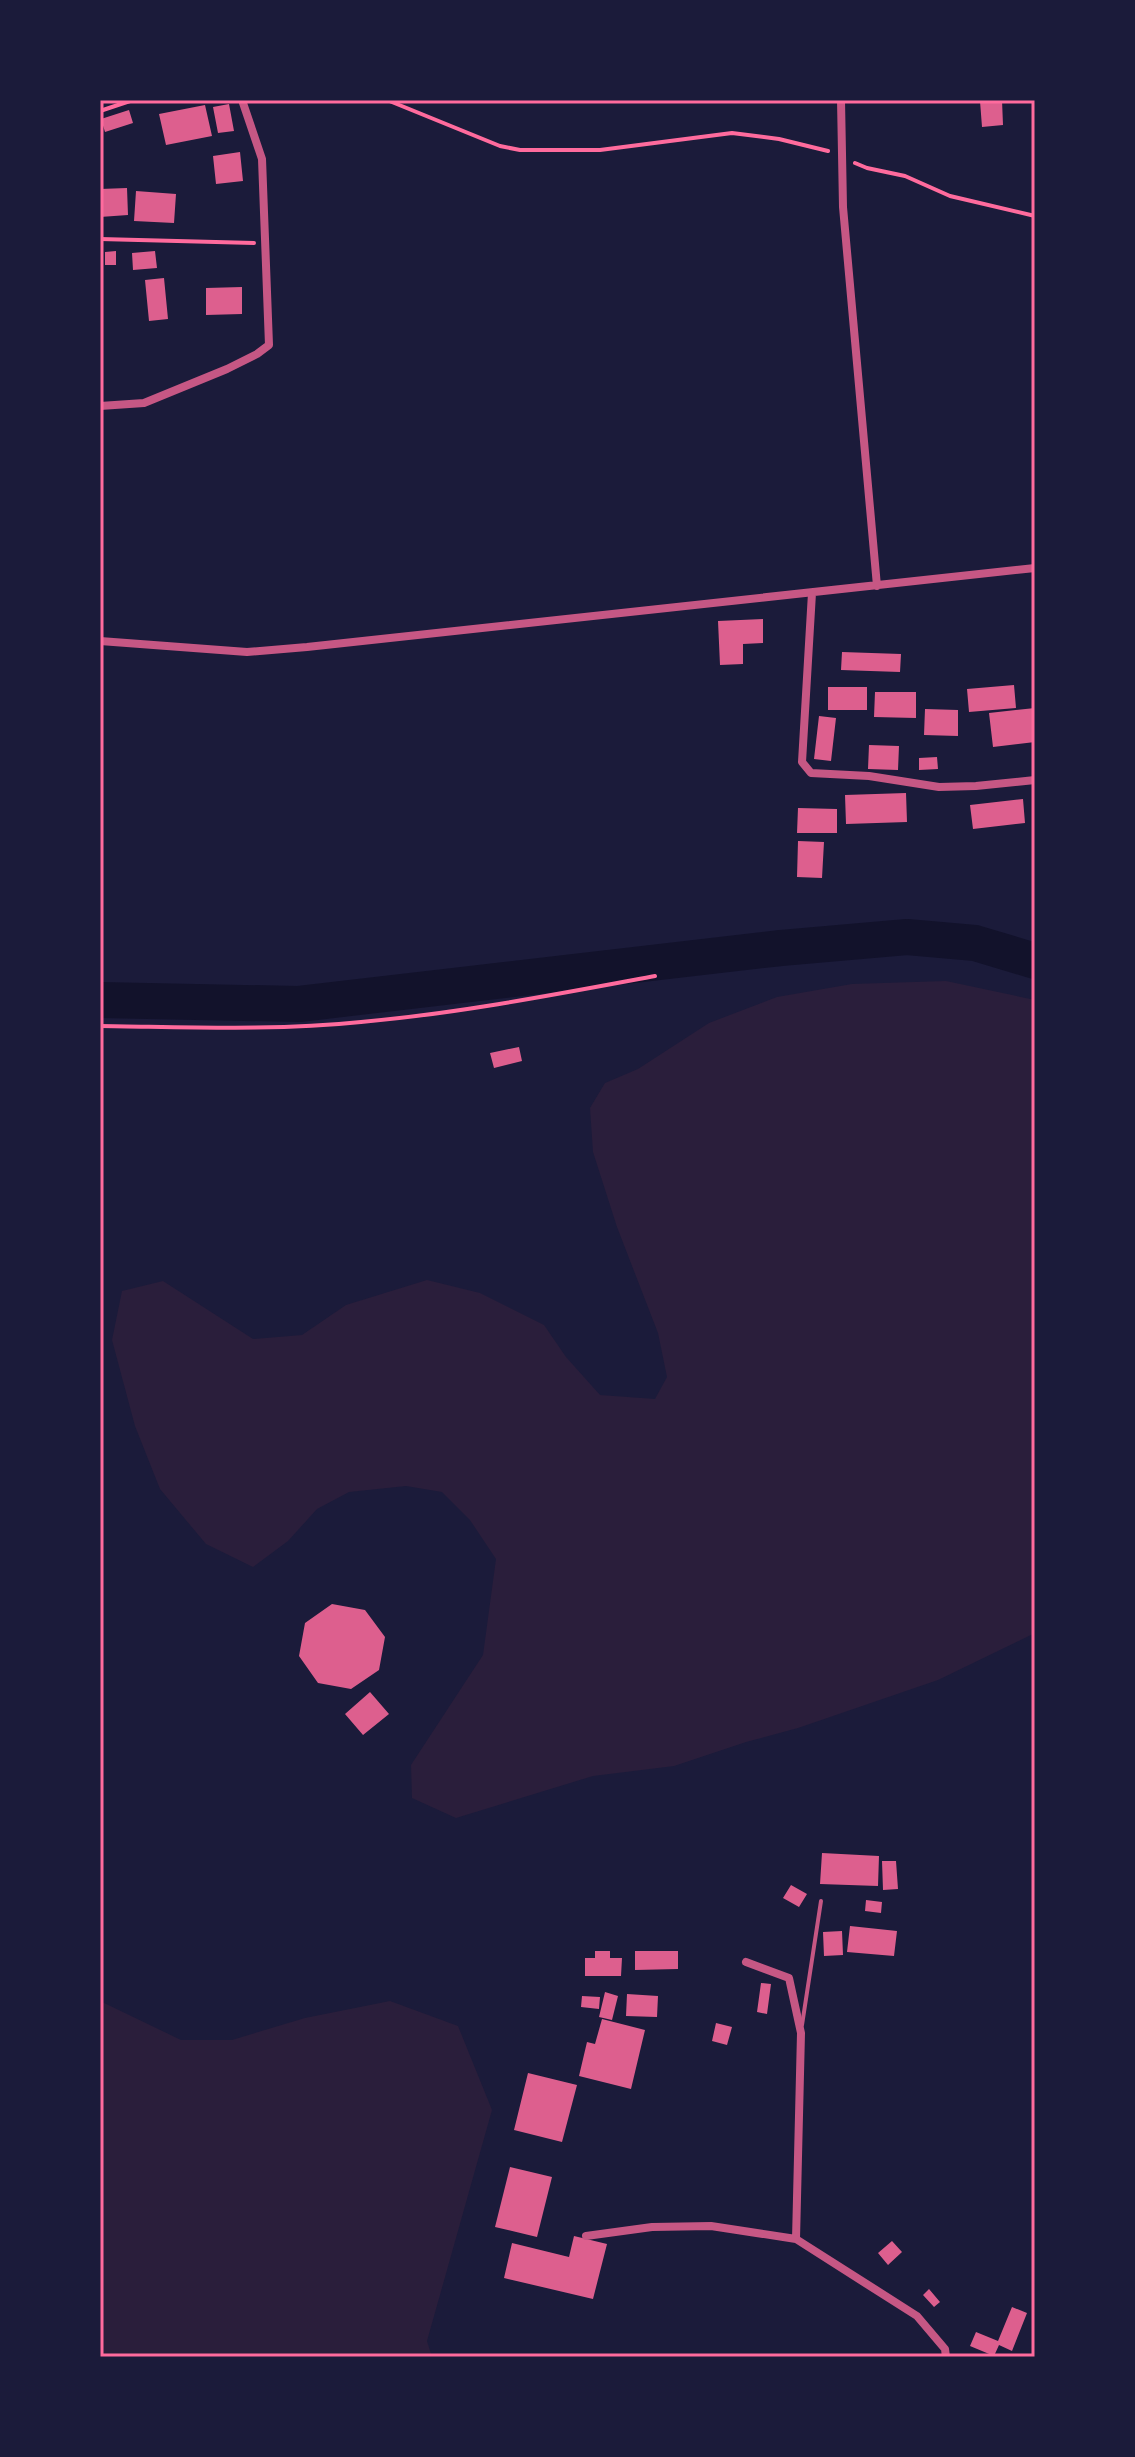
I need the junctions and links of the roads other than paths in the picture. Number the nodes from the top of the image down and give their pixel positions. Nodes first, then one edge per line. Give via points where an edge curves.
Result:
1 (242, 100) edge
2 (841, 100) edge
3 (100, 406) edge
4 (1035, 568) edge
5 (877, 586) junction
6 (812, 593) junction
7 (100, 641) edge
8 (1035, 780) edge
9 (821, 1901) dead end
10 (746, 1962) dead end
11 (801, 2033) junction
12 (586, 2236) dead end
13 (796, 2239) junction
14 (946, 2357) edge

1 - 3 street via 262,159 269,345 227,369 144,403
2 - 5 street via 843,207
4 - 5 street
5 - 6 street
6 - 7 street via 277,650
6 - 8 street via 802,762 811,773 939,787
9 - 11 lane
10 - 11 street via 789,1978
11 - 13 street
12 - 13 street via 711,2226
13 - 14 street via 917,2316 940,2341

